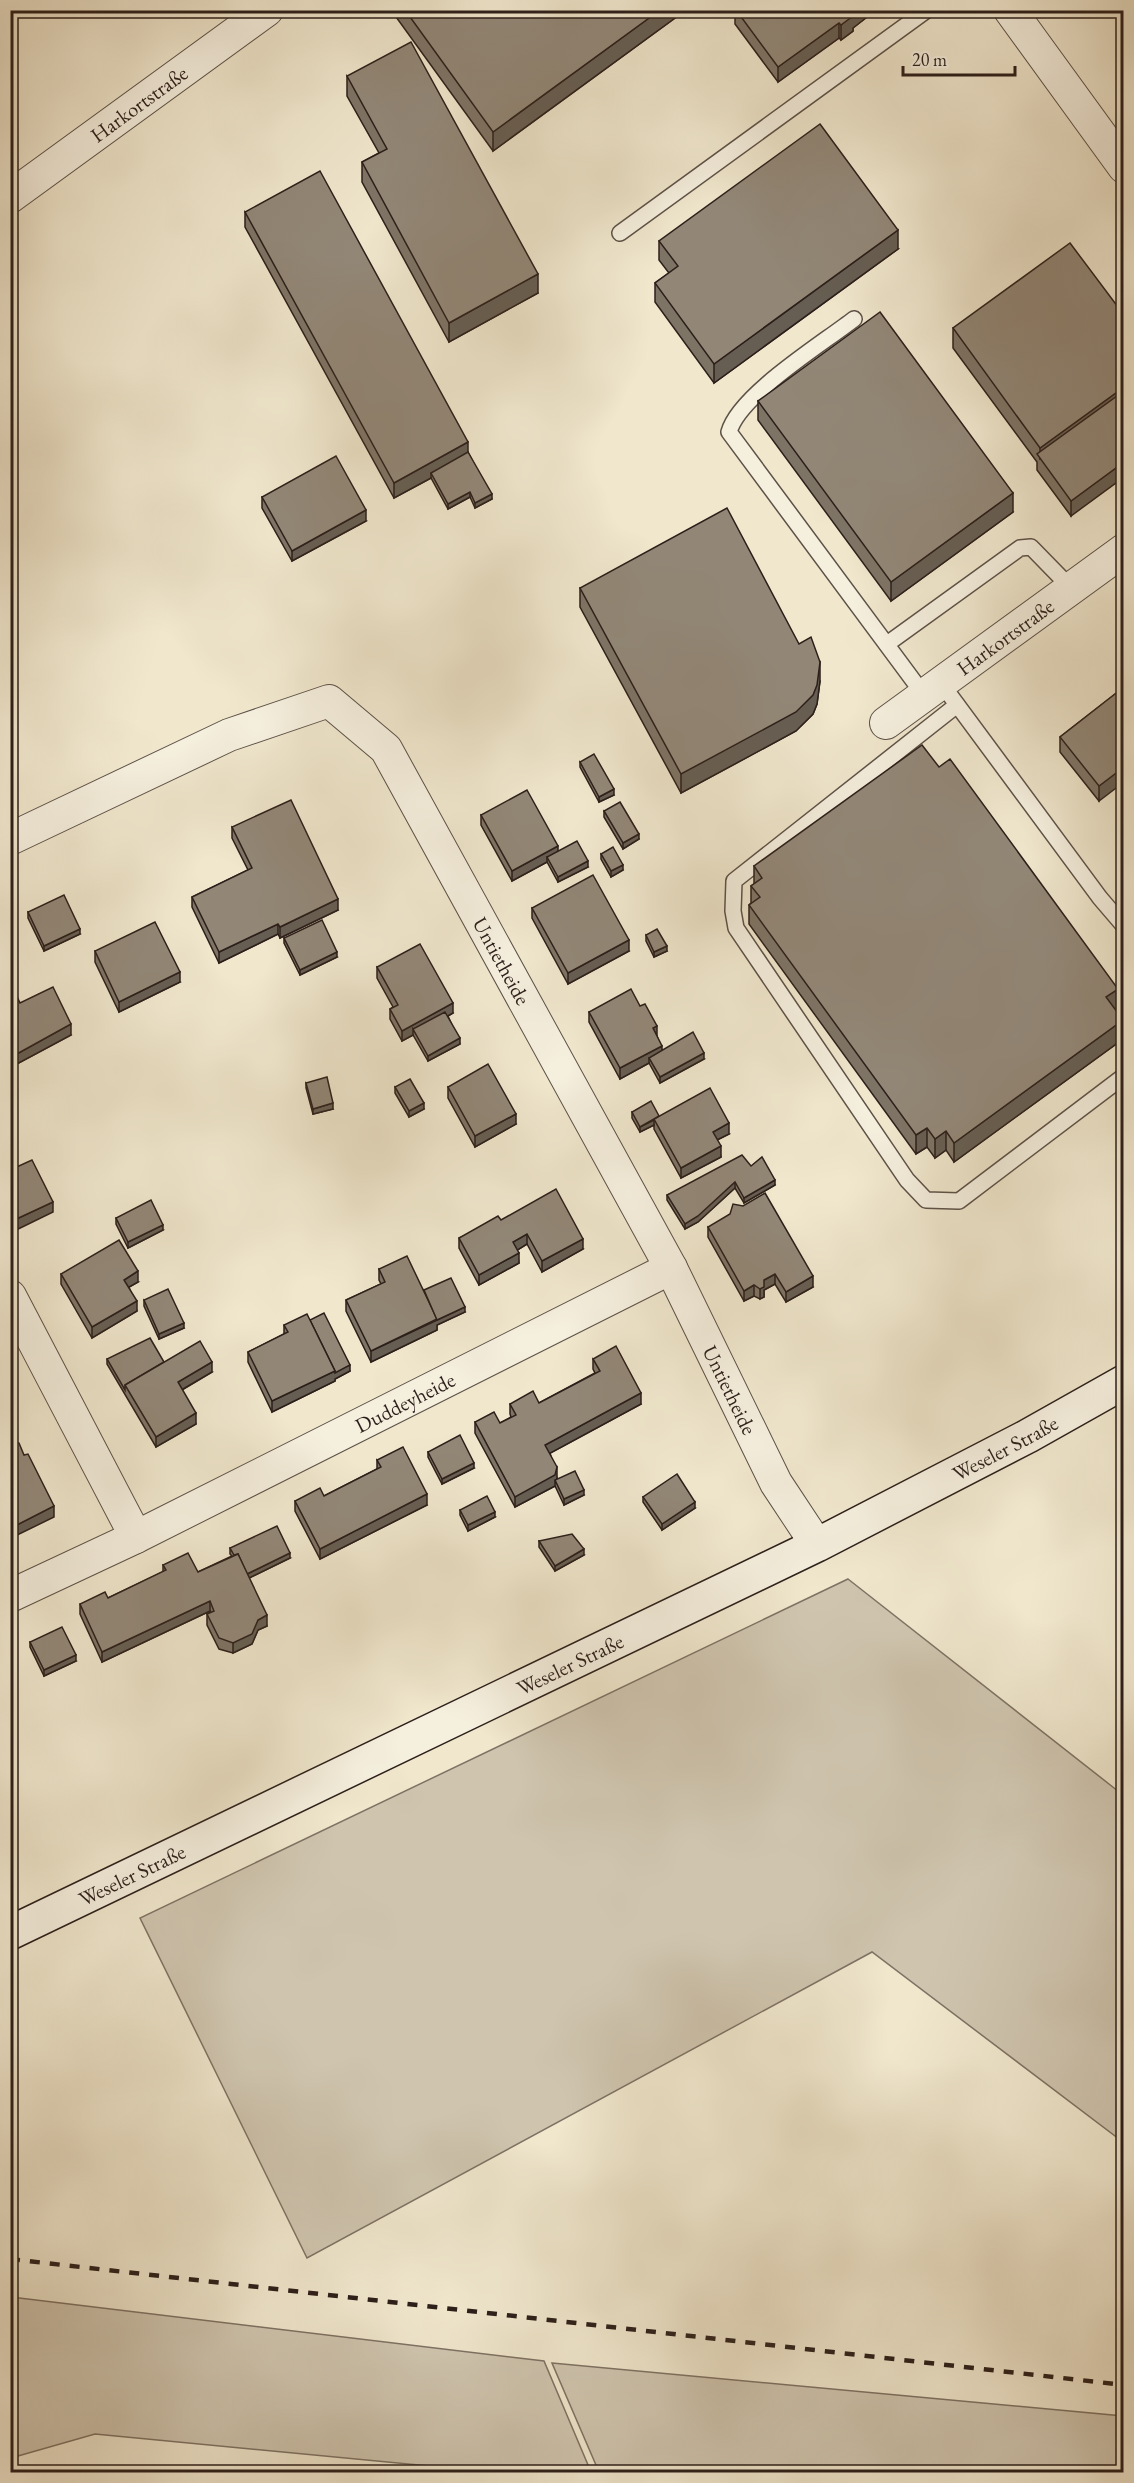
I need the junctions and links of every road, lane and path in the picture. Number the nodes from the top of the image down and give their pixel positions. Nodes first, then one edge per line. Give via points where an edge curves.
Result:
1 (267, 10) edge
2 (927, 10) edge
3 (1010, 10) edge
4 (1124, 167) edge
5 (10, 197) edge
6 (620, 233) dead end
7 (854, 320) dead end
8 (1124, 550) edge
9 (1071, 588) junction
10 (887, 644) junction
11 (941, 694) junction
12 (886, 723) dead end
13 (10, 839) edge
14 (1124, 927) edge
15 (1124, 1076) edge
16 (671, 1268) junction
17 (10, 1296) edge
18 (1124, 1382) edge
19 (136, 1536) junction
20 (817, 1545) junction
21 (10, 1596) edge
22 (10, 1933) edge

1 - 5 street, Harkortstraße
2 - 6 lane
3 - 4 street
7 - 10 lane via 763,388 732,420 729,432
8 - 9 street, Harkortstraße
9 - 10 lane via 1030,547 1020,548
9 - 11 street, Harkortstraße
10 - 11 lane
11 - 12 street, Harkortstraße
11 - 14 lane
11 - 15 lane via 734,881 736,928 907,1180 926,1200 959,1201
13 - 16 street, Untietheide via 229,735 329,701 386,749
16 - 19 street, Duddeyheide
16 - 20 street, Untietheide via 776,1483
17 - 19 street
18 - 20 main road, Weseler Straße
19 - 21 street, Duddeyheide
20 - 22 main road, Weseler Straße

